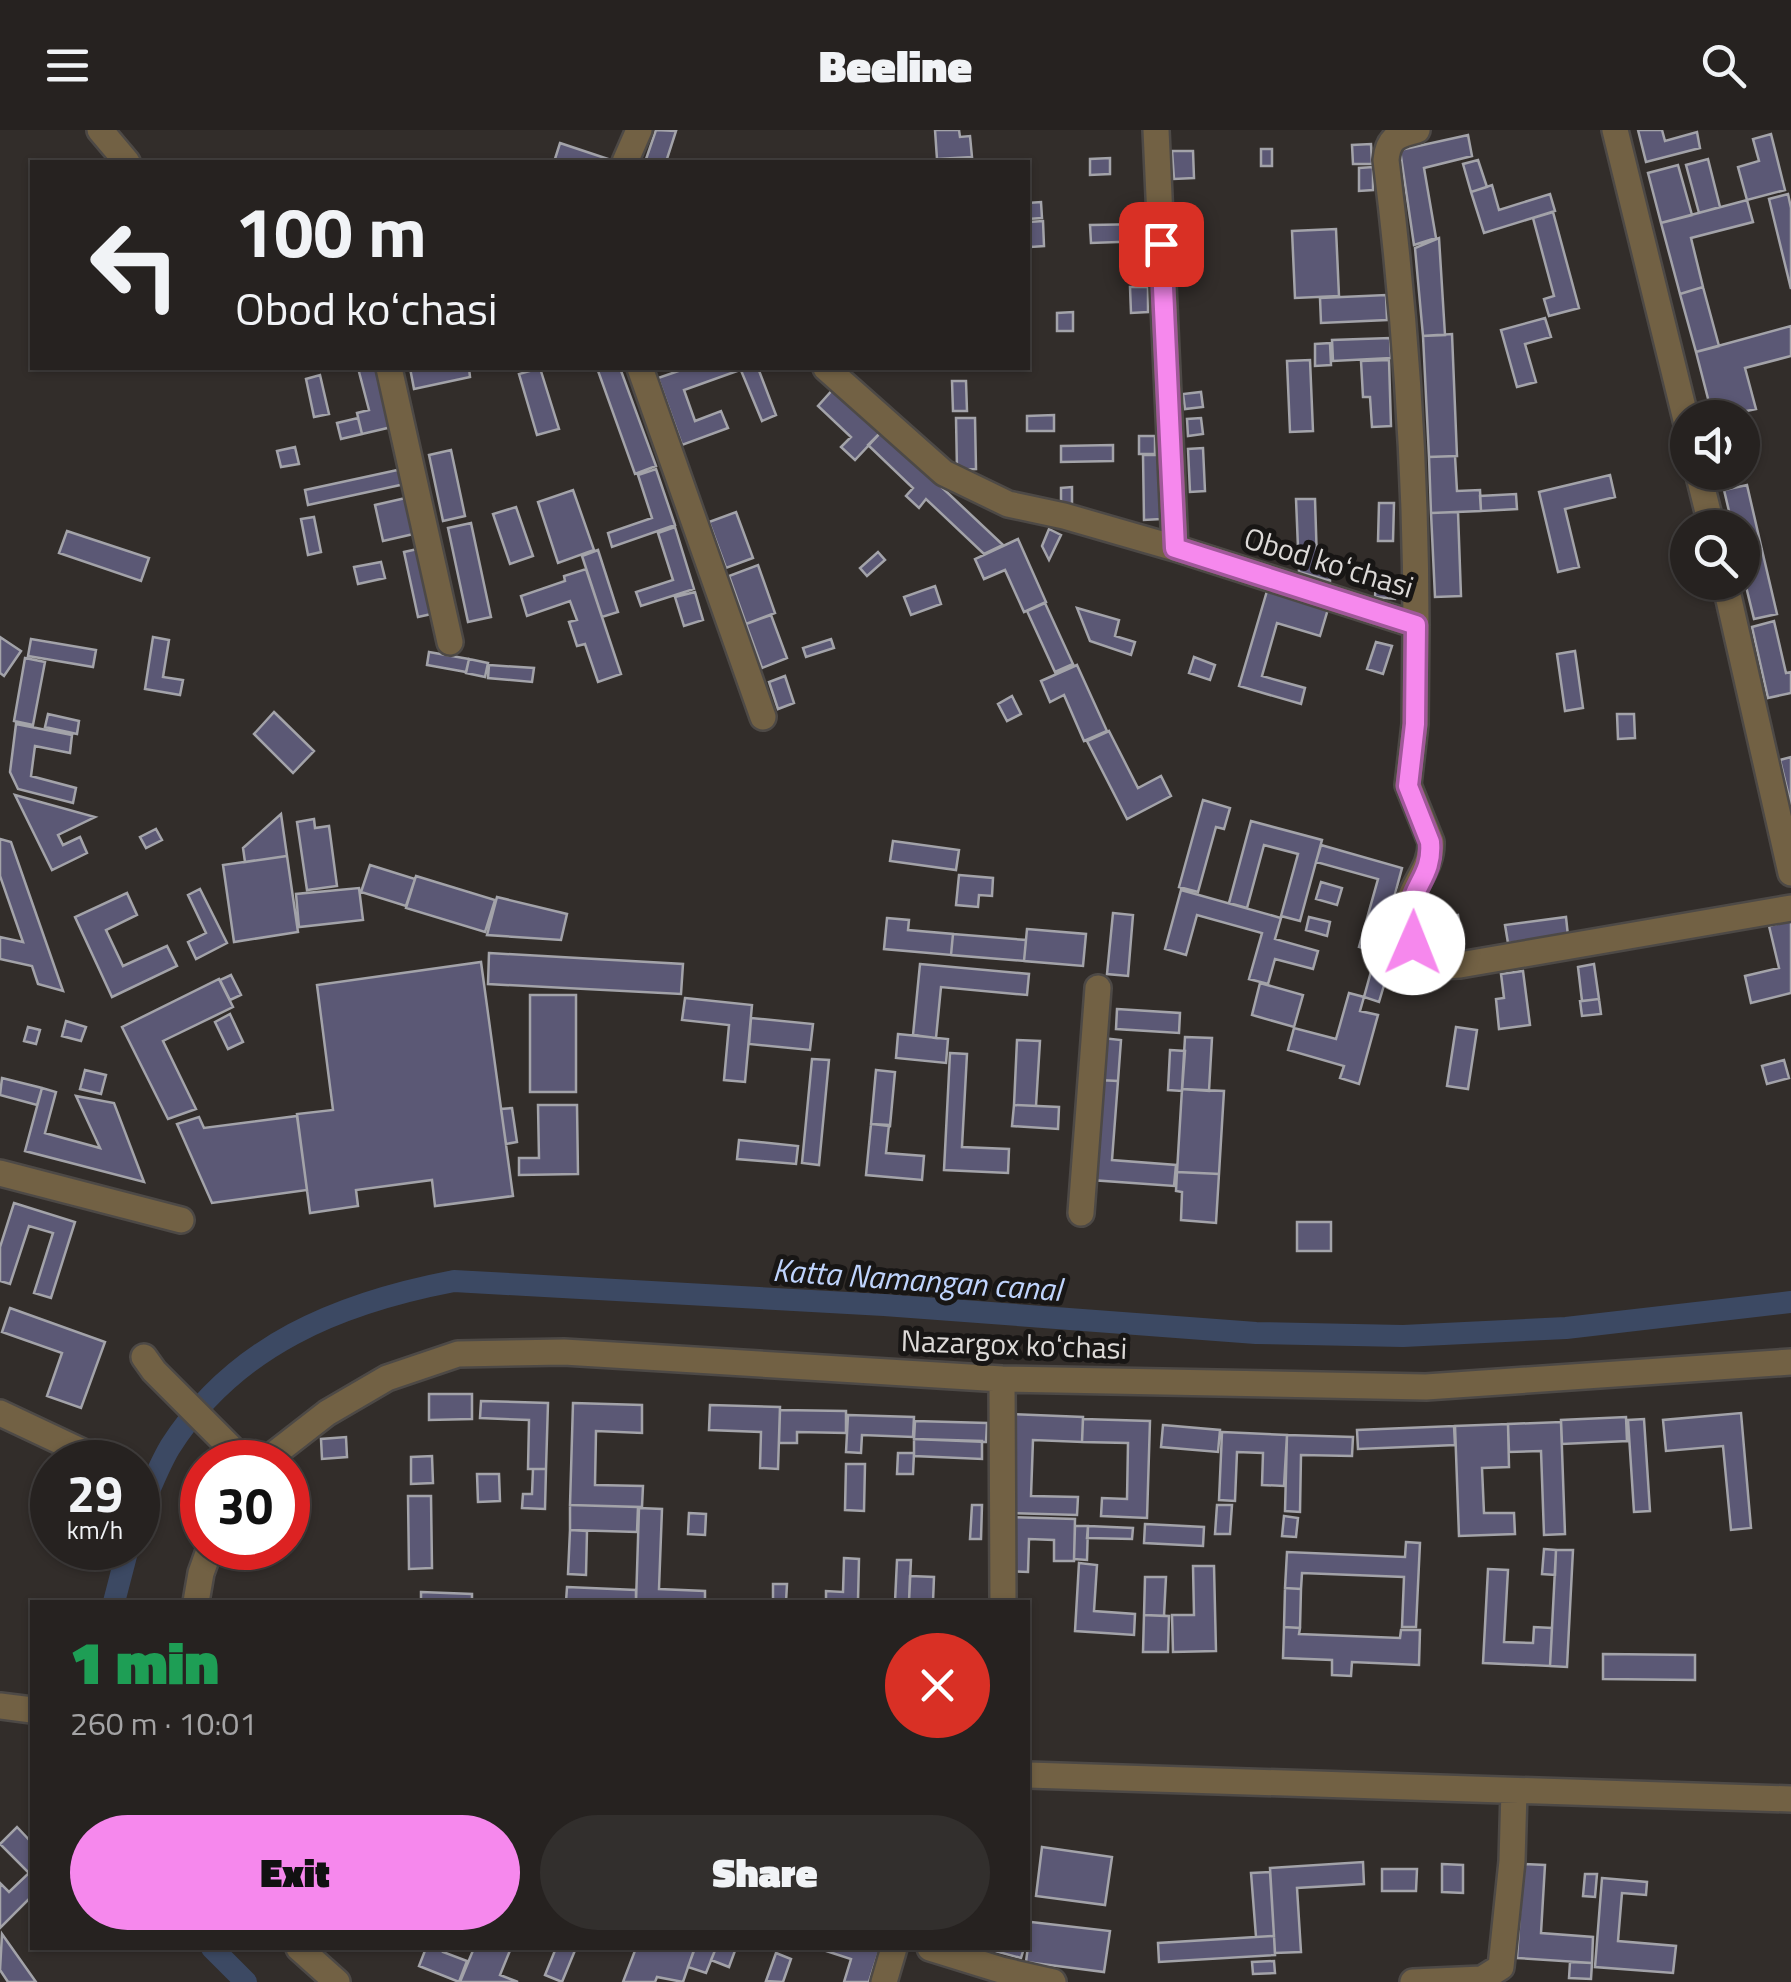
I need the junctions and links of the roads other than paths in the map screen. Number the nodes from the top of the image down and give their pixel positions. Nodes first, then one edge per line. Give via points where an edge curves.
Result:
1 (100, 130) edge
2 (639, 130) edge
3 (1156, 130) edge
4 (1416, 130) edge
5 (1615, 130) edge
6 (125, 160) edge
7 (627, 160) edge
8 (389, 370) edge
9 (641, 370) edge
10 (828, 370) edge
11 (1681, 400) edge
12 (1175, 548) junction
13 (1729, 600) edge
14 (1416, 625) junction
15 (450, 642) dead end
16 (763, 717) dead end
17 (1791, 874) edge
18 (1791, 908) edge
19 (1098, 988) dead end
20 (0, 1173) edge
21 (1082, 1213) dead end
22 (181, 1220) dead end
23 (149, 1364) dead end
24 (1790, 1366) edge
25 (1002, 1379) junction
26 (0, 1413) edge
27 (57, 1440) edge
28 (224, 1440) edge
29 (291, 1440) edge
30 (201, 1570) edge
31 (196, 1600) edge
32 (1003, 1600) edge
33 (0, 1706) edge
34 (30, 1710) edge
35 (1030, 1776) edge
36 (1514, 1791) junction
37 (1791, 1800) edge
38 (301, 1950) edge
39 (893, 1950) edge
40 (937, 1950) edge
41 (338, 1982) edge
42 (884, 1982) edge
43 (1053, 1982) edge
44 (1413, 1982) edge

1 - 6 street
2 - 7 street
3 - 12 street
4 - 14 street, Obod koʻchasi via 1397,134 1386,160 1416,512
5 - 11 street
8 - 15 street
9 - 16 street
10 - 12 street, Obod koʻchasi via 944,474 1008,504
12 - 14 street, Obod koʻchasi
13 - 17 street
14 - 18 street via 1408,786 1431,852 1408,910 1422,956 1434,965 1460,965
19 - 21 street
20 - 22 street
23 - 28 street
24 - 25 street, Nazargox koʻchasi via 1426,1387
25 - 29 street, Nazargox koʻchasi via 564,1352 458,1354 387,1378
25 - 32 street
26 - 27 street
30 - 31 street
33 - 34 street
35 - 36 street
36 - 37 street
36 - 44 street via 1501,1967 1482,1980
38 - 41 street
39 - 42 street
40 - 43 street

